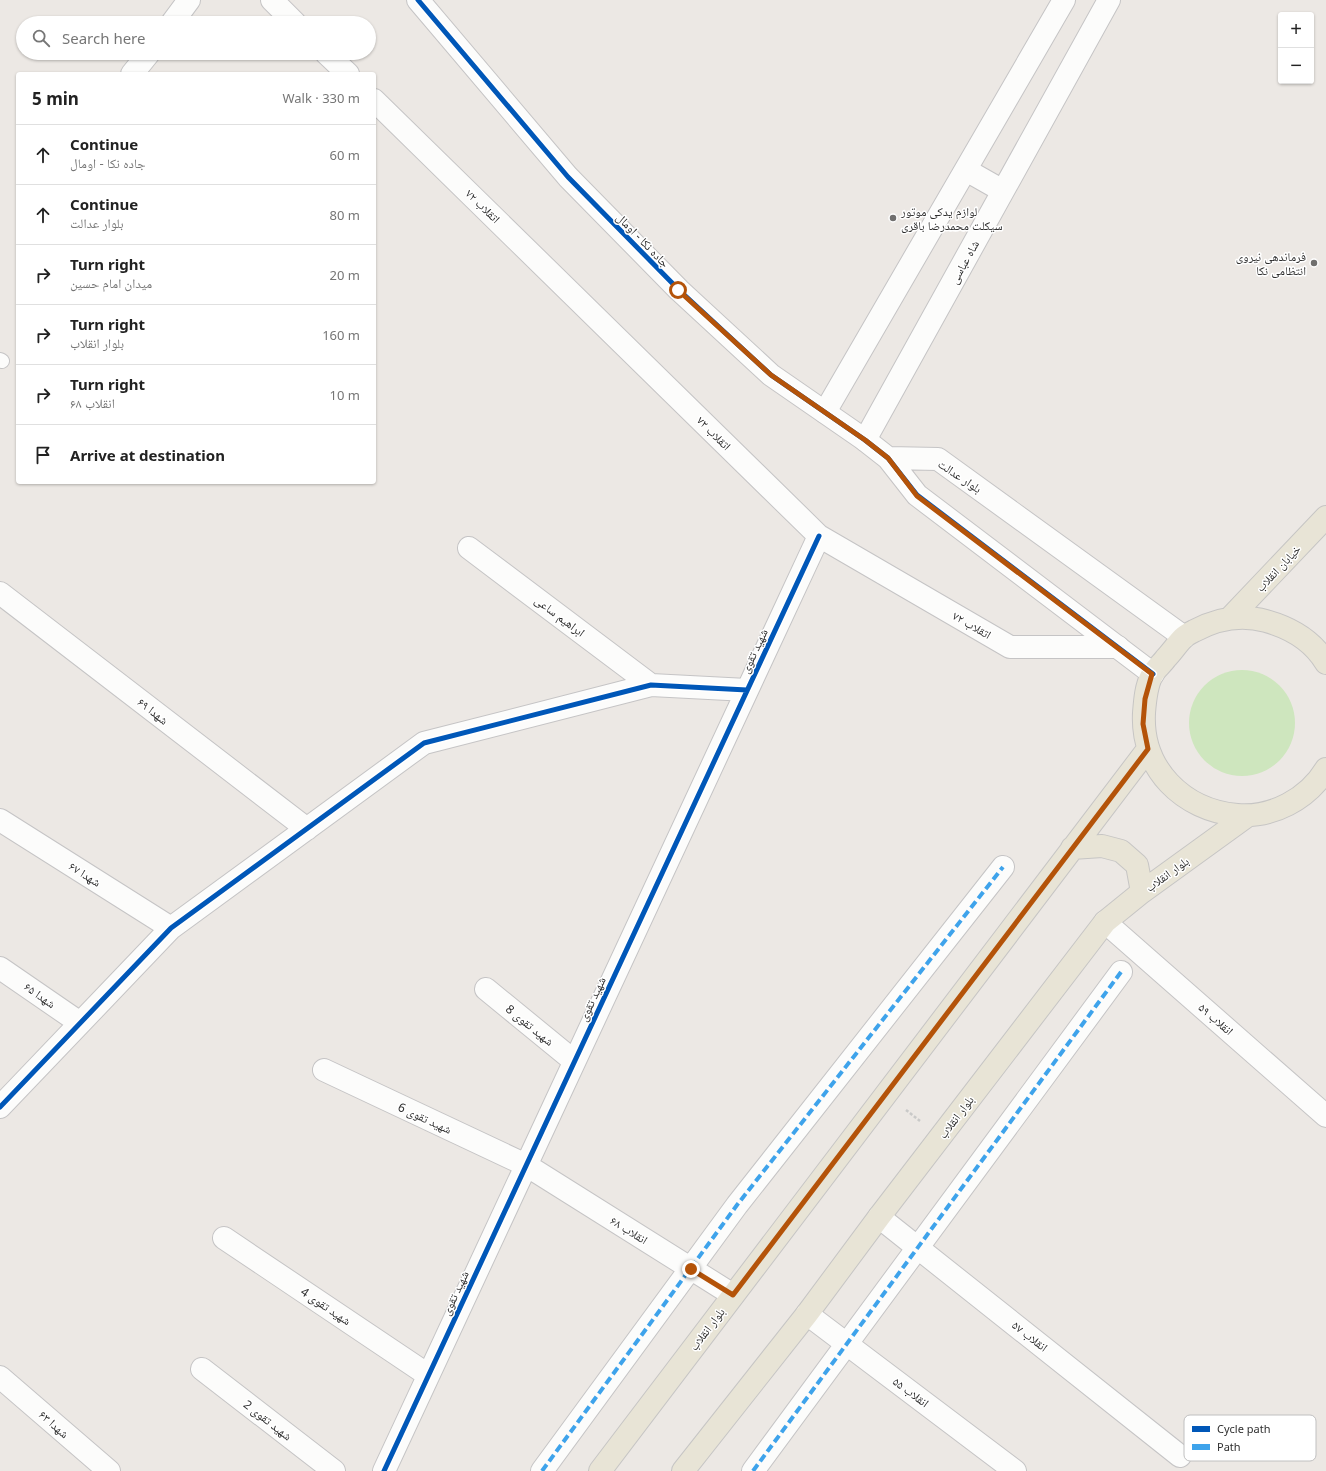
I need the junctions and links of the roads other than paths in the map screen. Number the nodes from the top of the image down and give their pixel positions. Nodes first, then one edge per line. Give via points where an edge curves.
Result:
1 (190, 0) edge
2 (272, 0) edge
3 (418, 0) edge
4 (1064, 0) edge
5 (1109, 0) edge
6 (177, 16) edge
7 (288, 16) edge
8 (143, 60) edge
9 (333, 60) edge
10 (134, 72) edge
11 (346, 72) edge
12 (376, 102) edge
13 (966, 170) junction
14 (1003, 191) junction
15 (825, 412) junction
16 (865, 440) junction
17 (888, 458) junction
18 (1326, 517) edge
19 (819, 536) junction
20 (469, 548) dead end
21 (0, 593) edge
22 (1230, 618) junction
23 (1184, 637) junction
24 (1118, 647) junction
25 (1326, 663) edge
26 (1152, 674) junction
27 (651, 685) junction
28 (748, 690) junction
29 (1148, 749) junction
30 (1326, 769) edge
31 (1247, 816) junction
32 (0, 820) edge
33 (307, 829) junction
34 (1072, 848) junction
35 (1003, 867) dead end
36 (1142, 892) junction
37 (1105, 922) junction
38 (171, 928) junction
39 (0, 968) edge
40 (1121, 972) dead end
41 (486, 989) dead end
42 (80, 1023) junction
43 (574, 1061) junction
44 (324, 1070) dead end
45 (0, 1107) edge
46 (1326, 1116) edge
47 (526, 1165) junction
48 (879, 1217) junction
49 (224, 1238) dead end
50 (918, 1248) junction
51 (691, 1269) junction
52 (733, 1295) junction
53 (807, 1314) junction
54 (847, 1344) junction
55 (202, 1369) dead end
56 (428, 1375) junction
57 (0, 1377) edge
58 (1180, 1456) dead end
59 (108, 1471) edge
60 (334, 1471) edge
61 (384, 1471) edge
62 (542, 1471) edge
63 (600, 1471) edge
64 (684, 1471) edge
65 (753, 1471) edge
66 (1015, 1471) edge

1 - 6 street
2 - 7 street
3 - 15 street, جاده نکا - اومال via 568,177 678,290 771,375
4 - 13 street
5 - 14 street, شاه عباسی
8 - 10 street
9 - 11 street
12 - 19 street, اتقلاب ۷۲
13 - 14 street
13 - 15 street
14 - 16 street, شاه عباسی
15 - 16 street, جاده نکا - اومال
16 - 17 street, جاده نکا - اومال
17 - 23 street, بلوار عدالت via 938,459
17 - 24 street via 917,496
18 - 22 main road, خیابان انقلاب
19 - 24 street, اتقلاب ۷۲ via 1010,647
19 - 28 street, شهید تقوی
20 - 27 street, ابراهیم ساعی
21 - 33 street, شهدا ۶۹
22 - 23 main road via 1206,624
22 - 25 main road via 1256,618 1281,625 1303,637
23 - 26 main road
24 - 26 street
26 - 29 main road via 1145,699 1143,724
27 - 28 street
27 - 33 street via 424,743
28 - 43 street, شهید تقوی
29 - 31 main road via 1160,772 1176,791 1197,805 1221,814
29 - 34 main road, بلوار انقلاب
30 - 31 main road via 1319,780 1299,799 1274,811
31 - 36 main road, بلوار انقلاب
32 - 38 street, شهدا ۶۷
33 - 38 street
34 - 36 main road via 1102,846 1121,851 1137,865
34 - 52 main road, بلوار انقلاب
35 - 51 street via 737,1205
36 - 37 main road, بلوار انقلاب
37 - 46 street, انقلاب ۵۹
37 - 48 main road, بلوار انقلاب
38 - 42 street
39 - 42 street, شهدا ۶۵
40 - 50 street
41 - 43 street, شهید تقوی 8
42 - 45 street
43 - 47 street, شهید تقوی
44 - 47 street, شهید تقوی 6
47 - 51 street, انقلاب ۶۸
47 - 56 street, شهید تقوی
48 - 50 street, انقلاب ۵۷
48 - 53 main road, بلوار انقلاب
49 - 56 street, شهید تقوی 4
50 - 54 street
50 - 58 street, انقلاب ۵۷
51 - 52 street, انقلاب ۶۸
51 - 62 street
52 - 63 main road, بلوار انقلاب
53 - 54 street, انقلاب ۵۵
53 - 64 main road, بلوار انقلاب
54 - 65 street
54 - 66 street, انقلاب ۵۵
55 - 60 street, شهید تقوی 2
56 - 61 street, شهید تقوی
57 - 59 street, شهدا ۶۳

